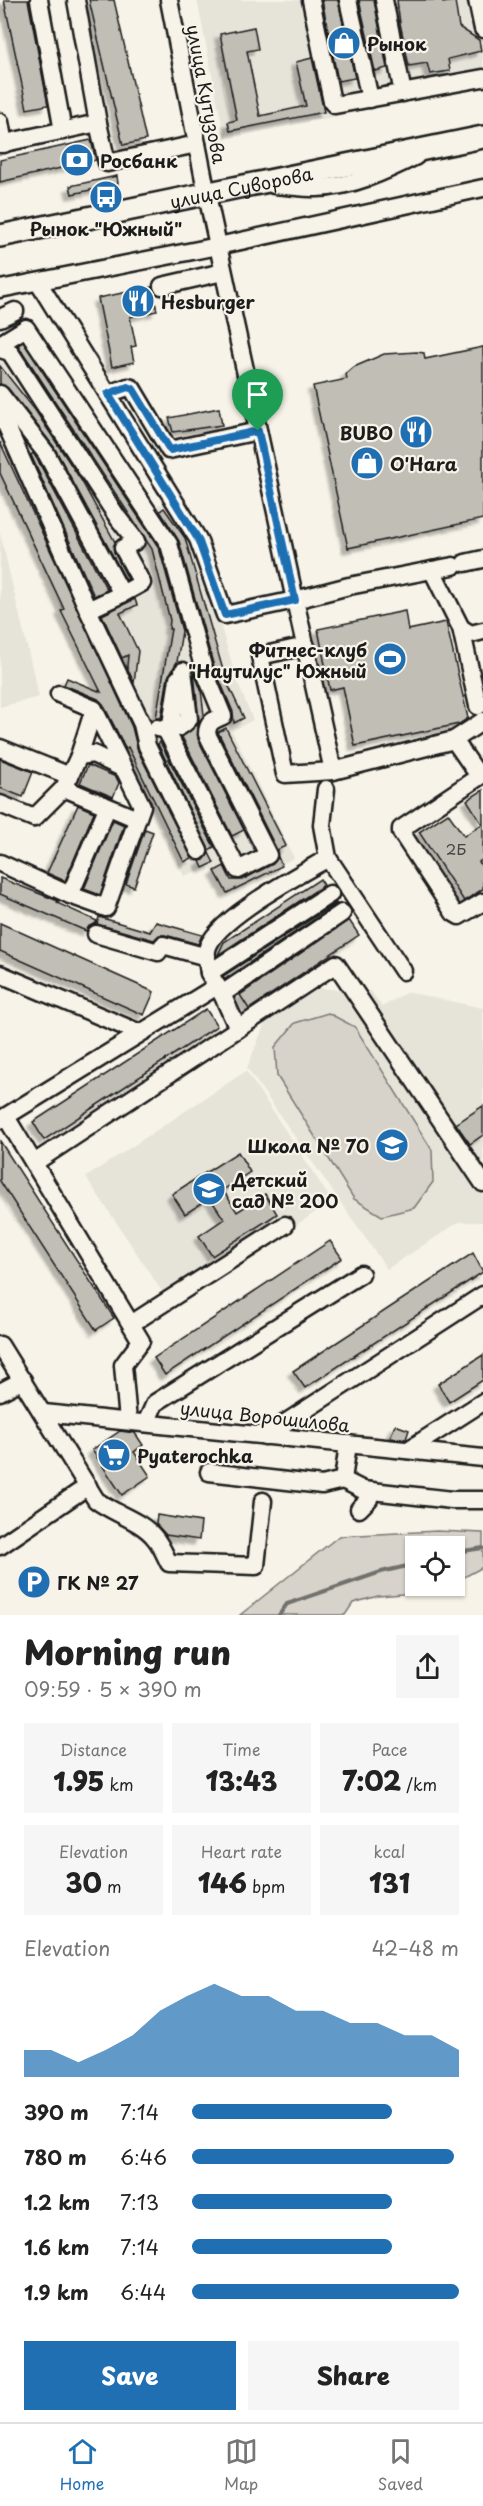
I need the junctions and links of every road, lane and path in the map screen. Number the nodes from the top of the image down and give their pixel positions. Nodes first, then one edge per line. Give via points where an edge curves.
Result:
1 (39, 0) edge
2 (76, 0) edge
3 (169, 0) edge
4 (311, 0) edge
5 (348, 0) edge
6 (384, 0) edge
7 (477, 0) edge
8 (483, 29) edge
9 (483, 78) edge
10 (403, 93) junction
11 (370, 99) junction
12 (0, 122) edge
13 (98, 123) junction
14 (63, 131) junction
15 (483, 137) edge
16 (2, 144) edge
17 (197, 144) junction
18 (483, 188) edge
19 (207, 195) junction
20 (0, 236) edge
21 (218, 246) junction
22 (224, 272) junction
23 (38, 282) junction
24 (162, 286) dead end
25 (0, 290) edge
26 (15, 310) dead end
27 (0, 318) edge
28 (0, 344) edge
29 (0, 349) edge
30 (0, 394) edge
31 (108, 394) junction
32 (0, 411) edge
33 (258, 431) junction
34 (483, 559) edge
35 (432, 570) junction
36 (122, 594) junction
37 (295, 600) junction
38 (88, 610) junction
39 (461, 628) junction
40 (483, 631) edge
41 (306, 646) junction
42 (59, 694) dead end
43 (483, 703) edge
44 (94, 708) junction
45 (483, 721) edge
46 (142, 724) junction
47 (454, 740) junction
48 (0, 748) edge
49 (79, 756) junction
50 (124, 769) junction
51 (333, 771) junction
52 (481, 775) edge
53 (67, 782) junction
54 (326, 789) dead end
55 (0, 804) edge
56 (107, 808) junction
57 (137, 819) junction
58 (199, 851) dead end
59 (328, 858) junction
60 (0, 863) edge
61 (330, 894) dead end
62 (70, 896) junction
63 (483, 902) edge
64 (342, 913) dead end
65 (96, 934) dead end
66 (403, 971) dead end
67 (0, 974) edge
68 (214, 978) junction
69 (238, 1029) junction
70 (140, 1033) junction
71 (3, 1119) edge
72 (34, 1163) junction
73 (483, 1183) edge
74 (285, 1225) dead end
75 (361, 1274) dead end
76 (483, 1295) edge
77 (131, 1324) junction
78 (0, 1345) edge
79 (23, 1380) junction
80 (0, 1392) edge
81 (483, 1402) edge
82 (44, 1413) junction
83 (128, 1421) junction
84 (146, 1423) junction
85 (265, 1436) junction
86 (348, 1444) junction
87 (408, 1450) junction
88 (483, 1458) edge
89 (209, 1472) dead end
90 (343, 1480) junction
91 (88, 1486) junction
92 (370, 1491) junction
93 (483, 1500) edge
94 (263, 1501) dead end
95 (359, 1509) dead end
96 (0, 1546) edge

1 - 14 street
2 - 13 street
3 - 17 street, улица Кутузова
4 - 11 street via 333,103
5 - 11 street
6 - 10 street
7 - 8 street
9 - 10 street
10 - 11 street
12 - 16 street
13 - 14 street
13 - 17 street via 107,163
14 - 16 street
15 - 19 main road, улица Суворова
17 - 19 street, улица Кутузова
18 - 21 street
19 - 20 main road, улица Суворова
19 - 21 street, улица Кутузова
21 - 22 street, улица Кутузова
21 - 23 street
22 - 24 street
22 - 33 street, улица Кутузова
23 - 25 street
23 - 31 street
26 - 27 street
28 - 46 street via 26,328 169,544 204,670 223,716 210,722 207,734 268,855 238,870 168,730
29 - 36 street via 10,351 136,541 123,548 142,583
30 - 36 street via 46,453
31 - 33 street via 132,388 170,450
31 - 37 street via 198,539 225,615
32 - 38 street
33 - 37 street, улица Кутузова
34 - 35 street
35 - 37 street
35 - 39 street
36 - 38 street
37 - 41 street, улица Кутузова
38 - 46 street
39 - 40 street via 471,634
39 - 43 street via 478,706
41 - 51 street, улица Кутузова
41 - 51 street via 260,656 285,774
42 - 44 street
44 - 49 street
44 - 50 street
45 - 47 street
46 - 58 street via 147,746
47 - 51 street
47 - 52 street
48 - 53 street
49 - 50 street via 93,754
49 - 53 street
50 - 57 street via 142,806
52 - 63 street via 404,826 401,832 454,913 464,915
53 - 55 street via 34,818
53 - 56 street
54 - 59 street via 322,825
56 - 57 street
56 - 62 street
57 - 62 street via 106,908
59 - 66 street
59 - 68 street via 248,906 211,942
60 - 62 street
61 - 68 street
64 - 68 street
65 - 68 street via 158,952 163,945
67 - 70 street
68 - 69 street
68 - 70 street
69 - 72 street
69 - 73 street via 336,964
70 - 71 street
71 - 72 street
72 - 77 street
74 - 77 street
75 - 84 street via 155,1403
76 - 85 street
77 - 83 street via 141,1341 123,1365
78 - 79 street
79 - 80 street
79 - 82 street
81 - 87 street
82 - 83 street, улица Ворошилова
82 - 91 street
83 - 84 street, улица Ворошилова
84 - 85 street, улица Ворошилова
85 - 86 street, улица Ворошилова
86 - 87 street, улица Ворошилова
86 - 90 street
87 - 88 street, улица Ворошилова
89 - 90 street via 322,1485
90 - 92 street
91 - 94 street via 96,1500 109,1510 155,1537 168,1563 256,1566
91 - 96 street
92 - 93 street
92 - 95 street

